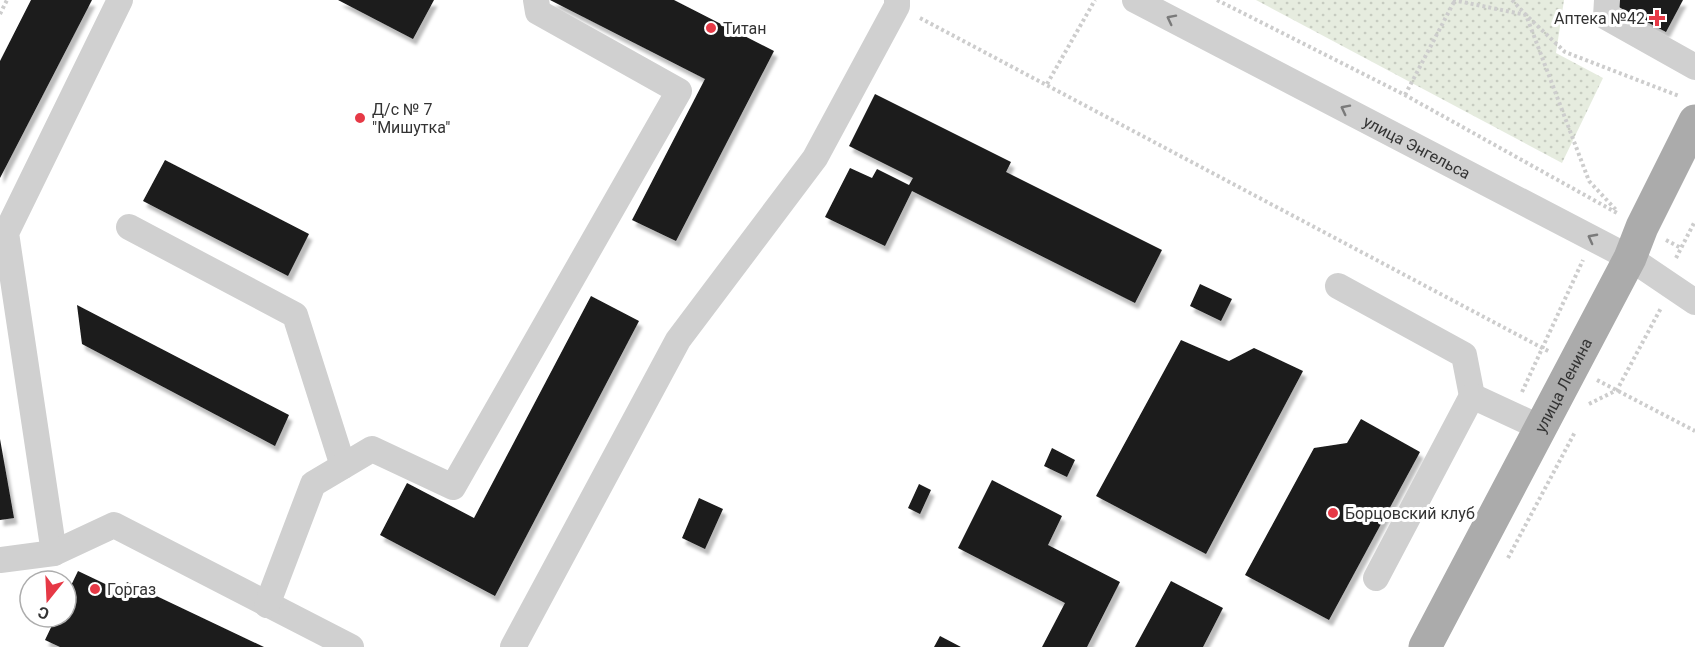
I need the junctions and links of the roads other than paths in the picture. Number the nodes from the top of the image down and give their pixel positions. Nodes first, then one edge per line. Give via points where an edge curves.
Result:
1 (120, 0) edge
2 (536, 0) edge
3 (1135, 0) edge
4 (1607, 0) edge
5 (897, 3) edge
6 (1691, 78) edge
7 (1685, 109) edge
8 (129, 227) dead end
9 (1630, 258) junction
10 (1338, 286) dead end
11 (1695, 302) edge
12 (1472, 396) junction
13 (1539, 427) junction
14 (343, 466) junction
15 (54, 553) junction
16 (0, 560) edge
17 (1376, 578) dead end
18 (267, 605) junction
19 (351, 647) edge
20 (513, 647) edge
21 (1425, 647) edge

1 - 15 street via 6,233
2 - 14 street via 538,12 679,91 453,487 372,449
9 -> 3 street, улица Энгельса
4 - 6 street via 1606,17
5 - 20 street via 815,158 678,340
7 - 9 main road, улица Ленина
8 - 14 street via 295,315
9 - 11 street, улица Энгельса via 1673,274
9 - 13 main road, улица Ленина
10 - 12 street via 1464,355
12 - 13 street
12 - 17 street
13 - 21 main road, улица Ленина
14 - 18 street via 313,484
15 - 16 street
15 - 18 street via 114,525
18 - 19 street

